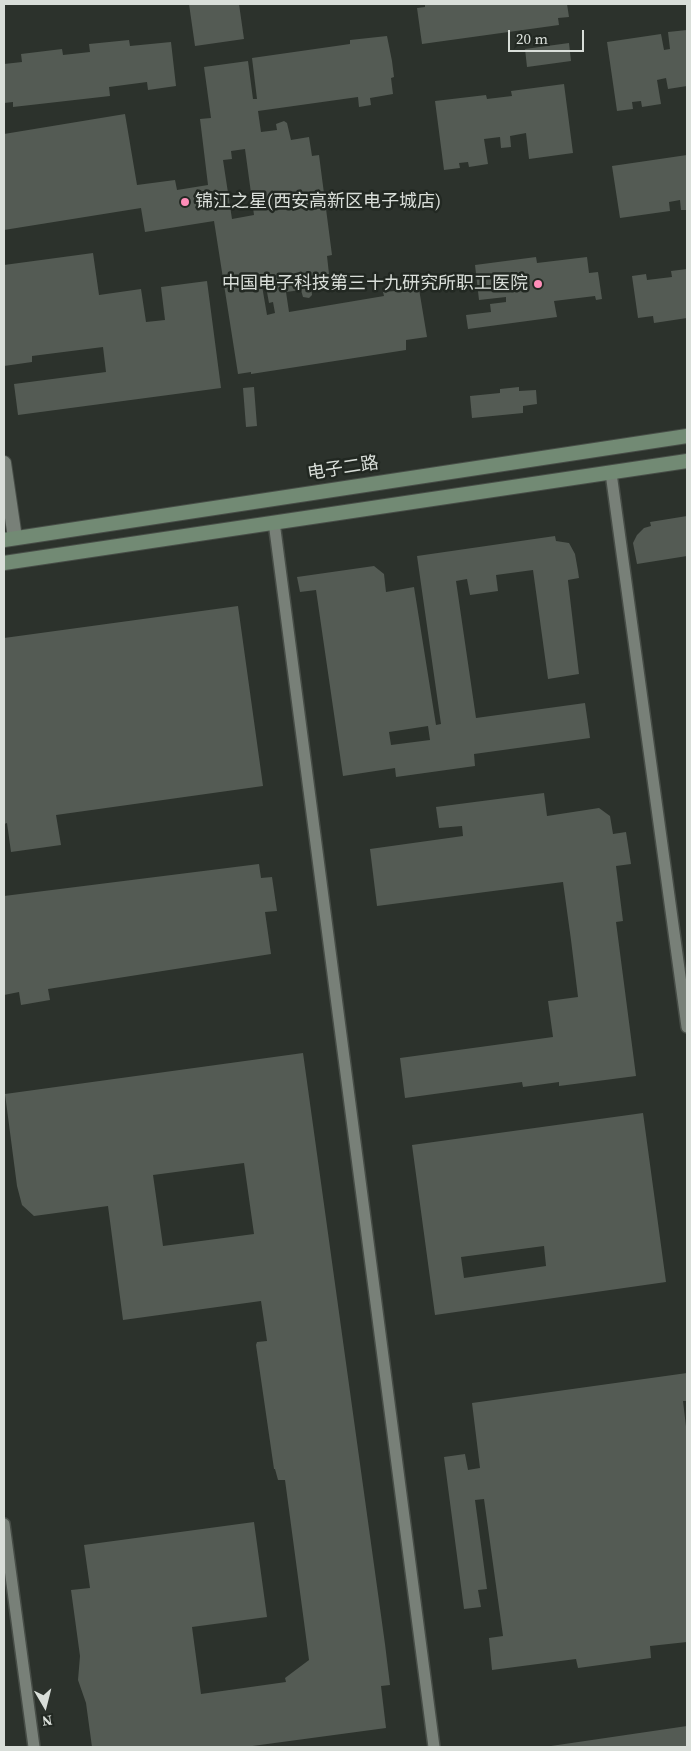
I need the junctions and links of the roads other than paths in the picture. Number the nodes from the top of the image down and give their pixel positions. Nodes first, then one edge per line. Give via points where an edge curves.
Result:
1 (687, 436) edge
2 (687, 462) edge
3 (4, 463) edge
4 (611, 473) junction
5 (274, 522) junction
6 (9, 539) edge
7 (4, 563) edge
8 (687, 1027) edge
9 (4, 1524) edge
10 (34, 1747) edge
11 (434, 1747) edge

1 - 6 main road, 电子二路
2 - 4 main road
3 - 6 street
4 - 5 main road
4 - 8 lane
5 - 7 main road
5 - 11 lane
9 - 10 lane

